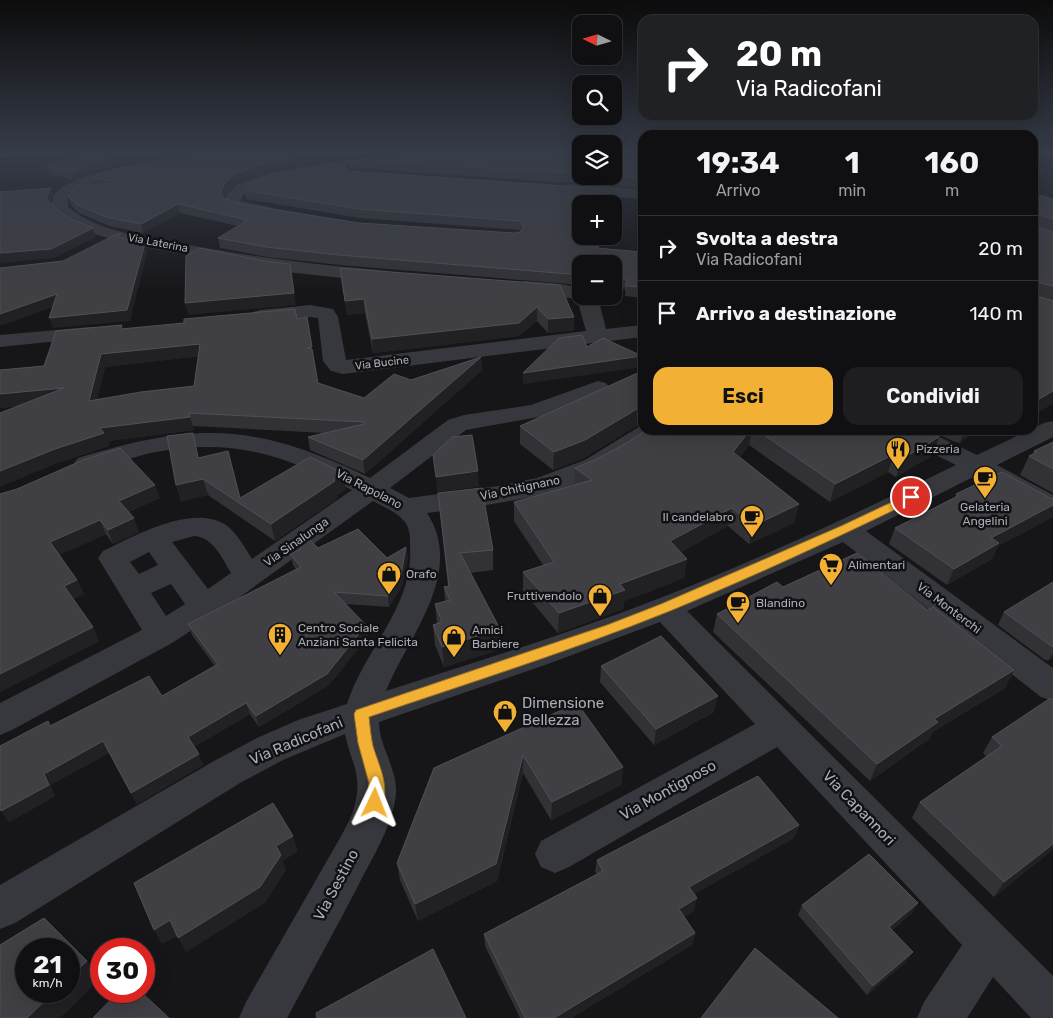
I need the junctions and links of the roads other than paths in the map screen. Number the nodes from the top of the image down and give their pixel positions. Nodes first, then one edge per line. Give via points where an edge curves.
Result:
1 (61, 199) edge
2 (233, 199) edge
3 (280, 213) edge
4 (117, 235) junction
5 (94, 247) edge
6 (394, 278) edge
7 (505, 286) edge
8 (572, 292) edge
9 (590, 305) edge
10 (242, 318) edge
11 (107, 331) edge
12 (638, 332) edge
13 (598, 337) junction
14 (0, 342) edge
15 (598, 388) dead end
16 (1053, 428) edge
17 (644, 435) edge
18 (916, 435) edge
19 (977, 465) junction
20 (66, 471) edge
21 (371, 490) junction
22 (1053, 506) edge
23 (406, 507) junction
24 (845, 529) junction
25 (155, 539) junction
26 (176, 569) junction
27 (248, 576) junction
28 (132, 590) junction
29 (204, 607) junction
30 (665, 608) junction
31 (161, 634) junction
32 (1053, 687) edge
33 (361, 714) junction
34 (0, 720) edge
35 (781, 727) junction
36 (556, 854) dead end
37 (0, 908) edge
38 (989, 944) junction
39 (1053, 1008) edge
40 (262, 1018) edge
41 (940, 1018) edge

1 - 4 street, Via Laterina via 60,209 72,219
2 - 3 street via 234,203
4 - 5 street
4 - 6 street, Via Laterina via 268,265
7 - 8 street
9 - 13 street
10 - 13 street, Via Bucine via 324,312 328,317 334,361 344,367
11 - 14 street
12 - 13 street
15 - 21 street, Via Sinalunga via 536,411 457,425
16 - 19 street, Via Radicofani
17 - 23 street, Via Chitignano via 588,469 558,481 495,495
18 - 19 street
19 - 22 street
19 - 24 street, Via Radicofani
20 - 21 street, Via Rapolano via 138,448 213,440 252,443 284,451 324,466
21 - 23 street, Via Rapolano
21 - 27 street, Via Sinalunga
23 - 33 street, Via Rapolano via 417,516 424,533 421,579 408,616 375,678
24 - 30 street, Via Radicofani
24 - 32 street, Via Monterchi
25 - 26 street
25 - 27 street via 189,527 209,528 216,531
25 - 28 street via 113,558
26 - 28 street
26 - 29 street
27 - 29 street, Via Sinalunga
28 - 31 street
29 - 31 street, Via Sinalunga
30 - 33 street, Via Radicofani
30 - 35 street, Via Capannori
31 - 34 street, Via Sinalunga
33 - 37 street, Via Radicofani via 302,735 227,772
33 - 40 street, Via Sestino via 365,743 377,783 375,803 346,866
35 - 36 street, Via Montignoso
35 - 38 street, Via Capannori
38 - 39 street, Via Capannori
38 - 41 street

